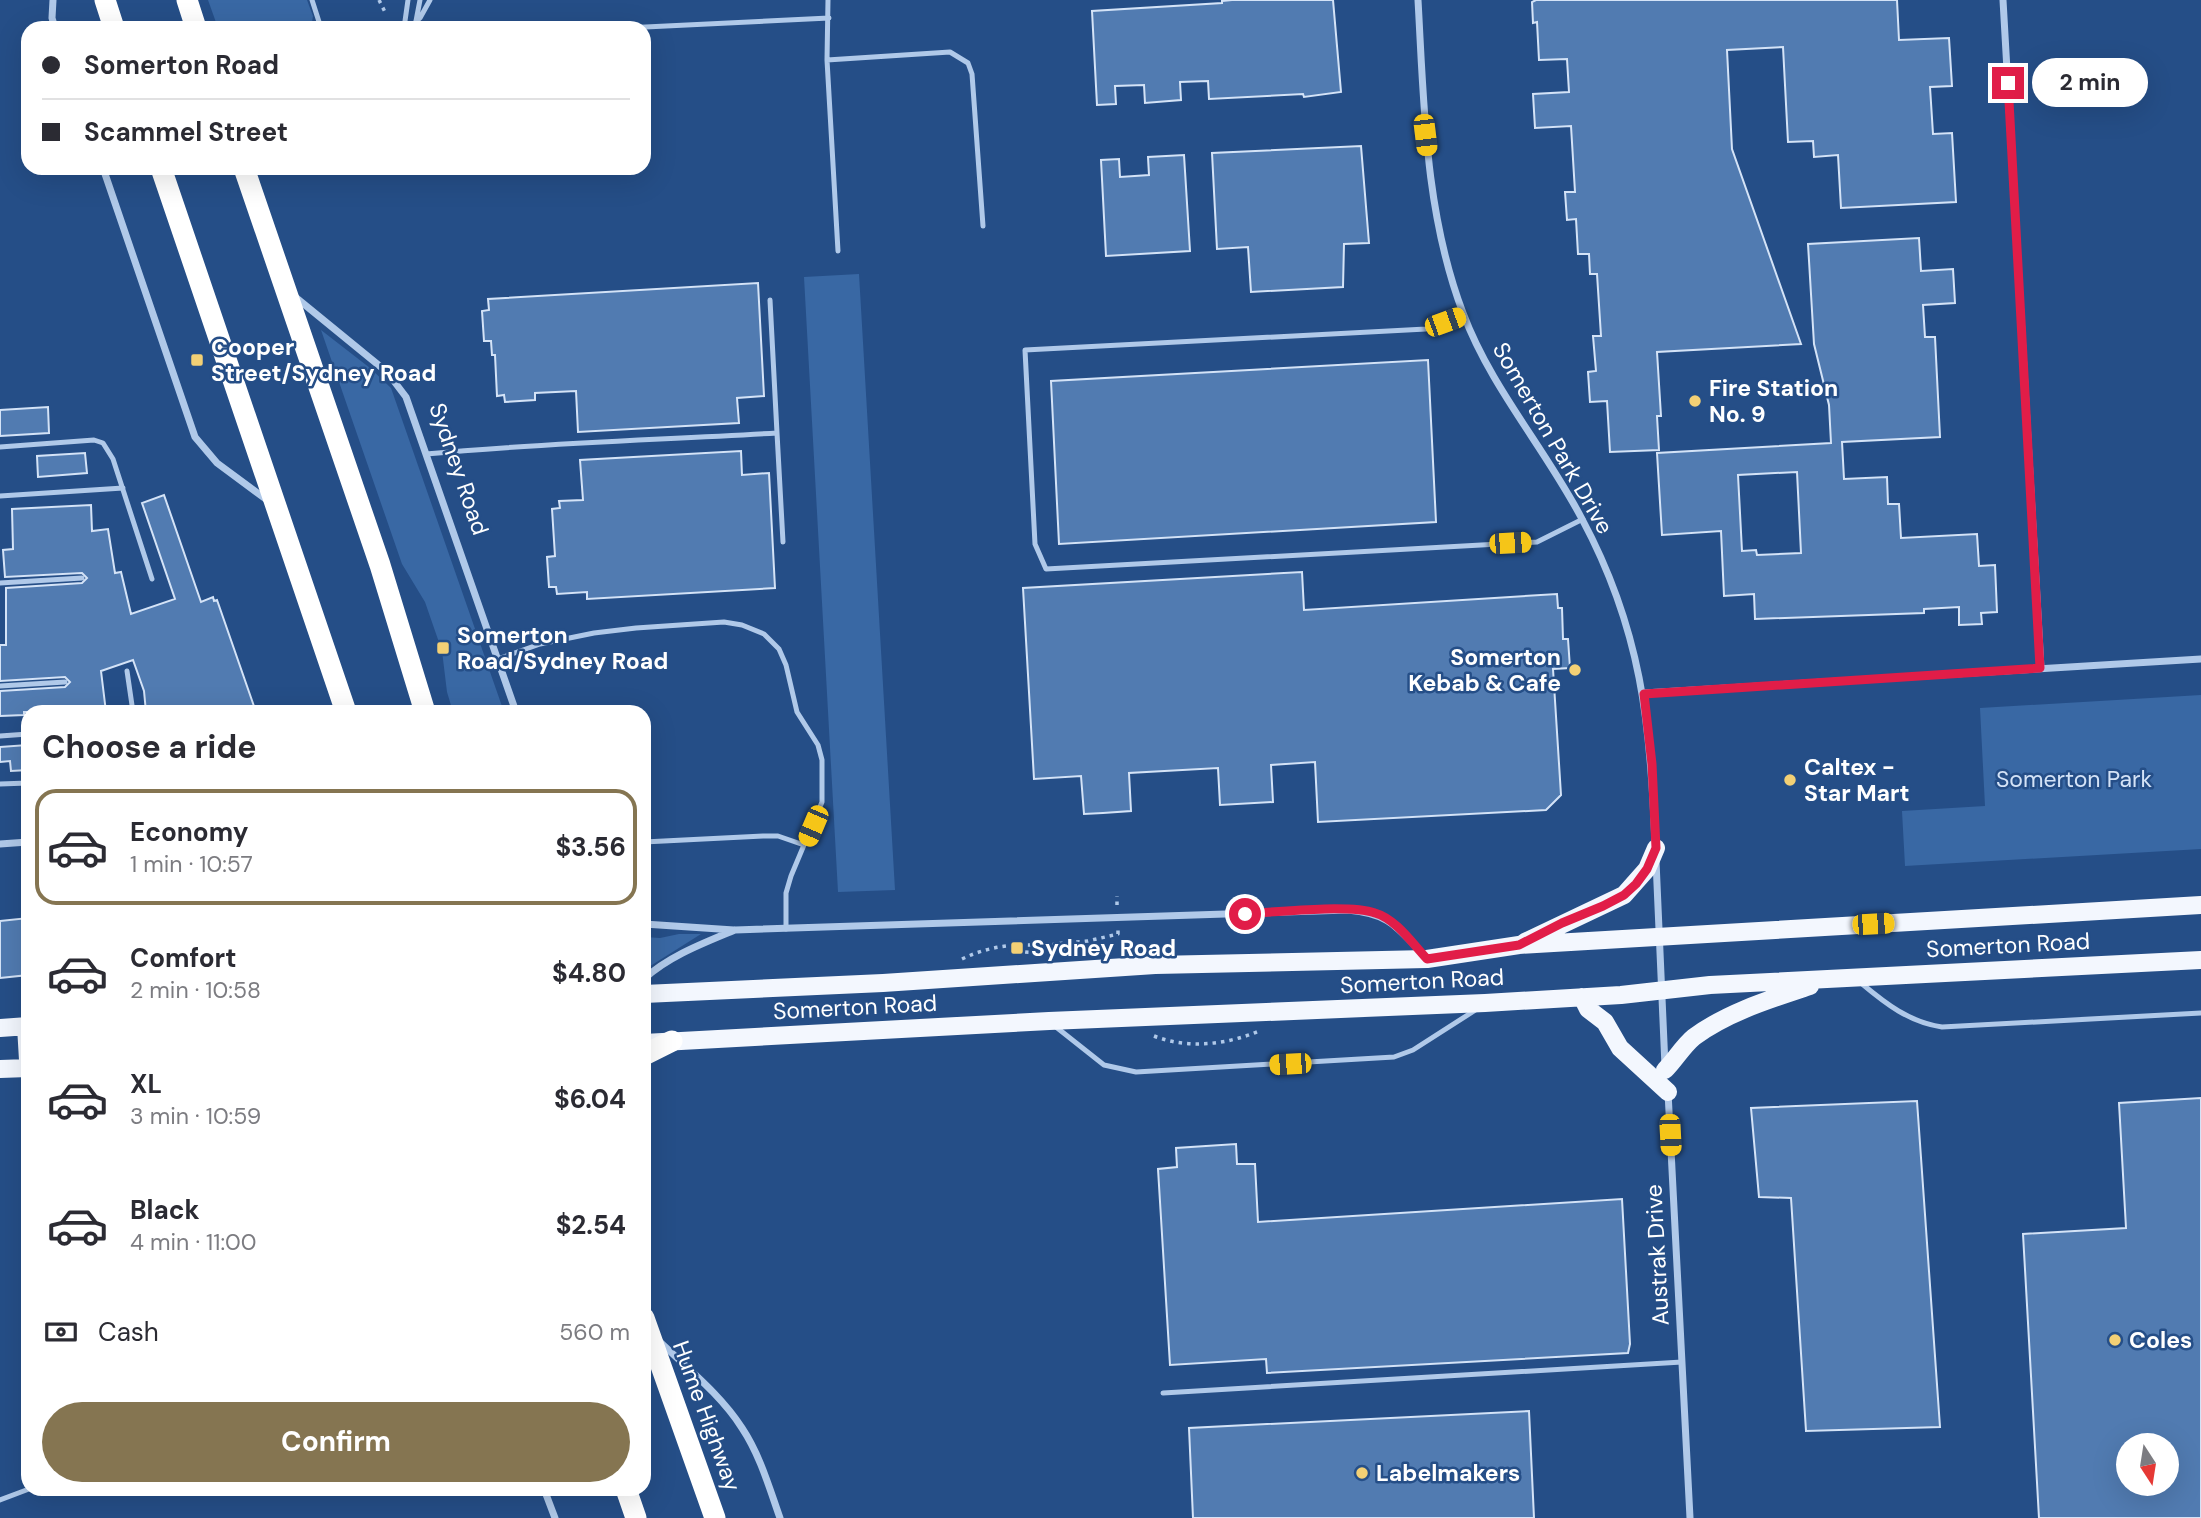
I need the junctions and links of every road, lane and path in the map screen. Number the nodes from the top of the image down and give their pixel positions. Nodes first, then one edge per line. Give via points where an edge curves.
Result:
1 (53, 0) edge
2 (105, 0) edge
3 (187, 0) edge
4 (312, 0) edge
5 (379, 0) edge
6 (408, 0) edge
7 (420, 0) edge
8 (430, 0) edge
9 (828, 0) edge
10 (1418, 0) edge
11 (2003, 0) edge
12 (385, 12) dead end
13 (828, 18) junction
14 (53, 21) edge
15 (112, 21) edge
16 (194, 21) edge
17 (319, 21) edge
18 (407, 21) edge
19 (415, 21) edge
20 (416, 21) edge
21 (651, 27) edge
22 (827, 60) junction
23 (105, 175) edge
24 (163, 175) edge
25 (246, 175) edge
26 (983, 226) dead end
27 (838, 251) dead end
28 (285, 289) junction
29 (770, 300) dead end
30 (1464, 315) junction
31 (777, 433) junction
32 (0, 447) edge
33 (426, 454) junction
34 (122, 488) junction
35 (0, 496) edge
36 (273, 504) junction
37 (1583, 519) junction
38 (783, 542) dead end
39 (82, 578) dead end
40 (152, 579) dead end
41 (0, 583) edge
42 (498, 659) junction
43 (2201, 659) edge
44 (2040, 668) junction
45 (127, 671) dead end
46 (65, 682) dead end
47 (0, 686) edge
48 (1644, 694) junction
49 (132, 705) edge
50 (344, 705) edge
51 (423, 705) edge
52 (514, 705) edge
53 (21, 734) edge
54 (0, 736) edge
55 (21, 784) edge
56 (0, 785) edge
57 (21, 842) edge
58 (651, 842) edge
59 (0, 844) edge
60 (804, 845) junction
61 (1656, 848) junction
62 (1117, 896) dead end
63 (2201, 905) edge
64 (1117, 918) junction
65 (651, 924) edge
66 (786, 929) junction
67 (735, 930) junction
68 (1659, 937) junction
69 (1519, 945) junction
70 (1026, 952) dead end
71 (1427, 959) junction
72 (2201, 960) edge
73 (651, 973) edge
74 (1853, 977) junction
75 (1833, 978) junction
76 (1662, 990) junction
77 (651, 994) edge
78 (1582, 997) junction
79 (1485, 1003) junction
80 (2201, 1013) edge
81 (1049, 1021) junction
82 (21, 1026) edge
83 (0, 1028) edge
84 (671, 1041) junction
85 (651, 1042) edge
86 (651, 1051) edge
87 (21, 1068) edge
88 (0, 1069) edge
89 (1665, 1070) junction
90 (1668, 1092) junction
91 (651, 1329) edge
92 (651, 1338) edge
93 (1682, 1362) junction
94 (1163, 1393) dead end
95 (21, 1492) edge
96 (547, 1496) edge
97 (628, 1496) edge
98 (0, 1500) edge
99 (555, 1518) edge
100 (636, 1518) edge
101 (715, 1518) edge
102 (780, 1518) edge
103 (1690, 1518) edge

1 - 14 street
2 - 15 highway
3 - 16 highway
4 - 17 lane
5 - 12 path
6 - 18 lane
7 - 19 lane
8 - 20 lane
9 - 13 lane
10 - 30 street, Somerton Park Drive via 1425,135 1434,205 1445,262
11 - 44 street
13 - 21 lane
13 - 22 lane
22 - 26 lane via 950,52 968,63
22 - 27 lane
23 - 36 street via 195,437 217,463
24 - 36 highway
25 - 28 highway
28 - 33 street, Sydney Road via 387,372 407,397
28 - 51 highway
29 - 31 lane
30 - 37 street, Somerton Park Drive via 1506,400
30 - 37 lane via 1426,329 1025,350 1035,544 1046,569 1537,542
31 - 33 lane via 515,445
31 - 38 lane
32 - 34 lane via 103,443
33 - 42 street, Sydney Road
34 - 35 lane
34 - 40 lane
36 - 50 highway
37 - 48 street, Somerton Park Drive via 1630,634
39 - 41 lane
42 - 52 street, Sydney Road
42 - 60 lane via 540,644 636,628 724,622 764,634 779,649 797,712 822,760 822,802
43 - 44 street
44 - 48 street
45 - 49 lane
46 - 47 lane
48 - 61 street, Somerton Park Drive
53 - 54 lane
55 - 56 lane
57 - 59 street
58 - 60 lane via 778,836
60 - 66 lane via 786,893
61 - 68 street, Somerton Park Drive
61 - 69 main road via 1647,869 1624,895
62 - 64 path
63 - 68 main road, Somerton Road
64 - 66 street, Somerton Road
64 - 70 path via 1118,934 1054,944 1051,954
64 - 71 street, Somerton Road via 1374,912 1391,921
65 - 67 street
66 - 67 street, Somerton Road
67 - 73 street, Somerton Road
68 - 69 main road, Somerton Road
68 - 76 street, Somerton Park Drive
69 - 71 main road, Somerton Road
71 - 77 main road, Somerton Road via 1155,965
72 - 74 main road, Somerton Road
74 - 75 main road, Somerton Road
74 - 80 lane via 1893,1009 1922,1024 1942,1027
75 - 76 main road, Somerton Road
75 - 89 main road via 1712,1025 1692,1039
76 - 78 main road, Somerton Road
76 - 89 street, Austrak Drive
78 - 79 main road, Somerton Road
78 - 90 main road via 1588,1009 1605,1022 1620,1048
79 - 81 main road, Somerton Road
79 - 81 lane via 1413,1050 1394,1057 1159,1072 1122,1071 1104,1065
81 - 84 main road, Somerton Road
82 - 83 main road
84 - 85 main road, Somerton Road
84 - 86 highway
87 - 88 main road
89 - 90 street, Austrak Drive
90 - 93 street, Austrak Drive
91 - 102 street, Hume Highway via 741,1426 759,1459
92 - 101 highway, Hume Highway
93 - 94 lane
93 - 103 street, Austrak Drive
95 - 98 lane
96 - 99 street
97 - 100 highway

